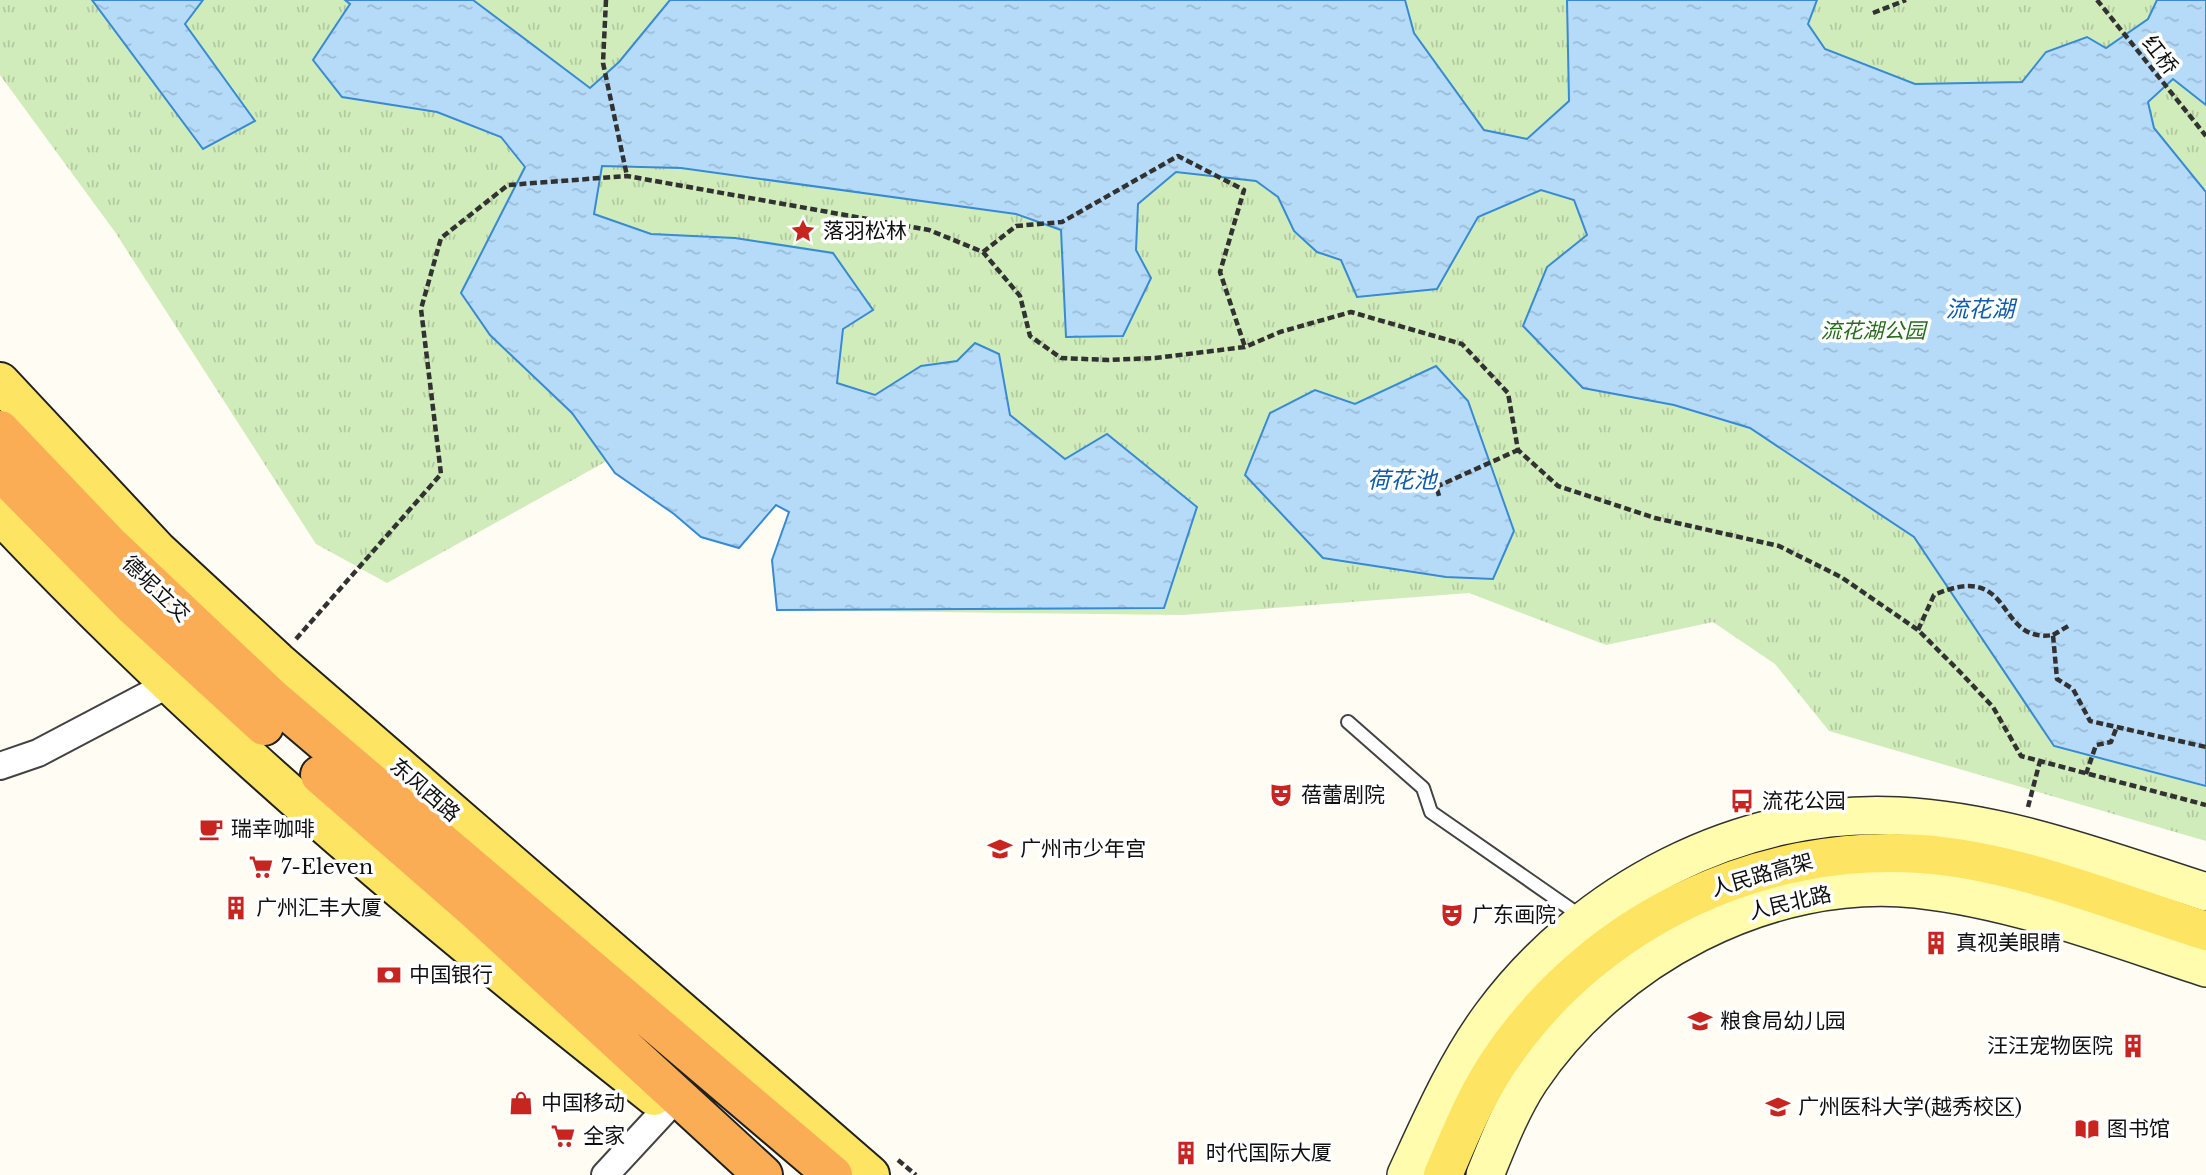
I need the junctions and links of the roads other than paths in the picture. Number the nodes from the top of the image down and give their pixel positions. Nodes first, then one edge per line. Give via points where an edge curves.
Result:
1 (0, 382) edge
2 (0, 430) edge
3 (0, 471) edge
4 (0, 514) edge
5 (169, 684) junction
6 (1348, 722) dead end
7 (312, 751) junction
8 (0, 766) edge
9 (2206, 892) edge
10 (1585, 919) junction
11 (2206, 931) edge
12 (2206, 968) edge
13 (668, 1107) junction
14 (605, 1175) edge
15 (761, 1175) edge
16 (833, 1175) edge
17 (870, 1175) edge
18 (1406, 1175) edge
19 (1443, 1175) edge
20 (1485, 1175) edge

1 - 17 main road, 东风西路 via 158,551 277,662
2 - 7 highway, 德坭立交
3 - 7 highway, 德坭立交 via 132,606
4 - 5 main road
5 - 8 street via 38,753
5 - 13 main road via 365,859
6 - 10 lane via 1423,788 1431,812
7 - 15 highway via 476,911
7 - 16 highway, 东风西路
9 - 10 main road via 2020,835 1898,816 1821,819 1772,828 1702,850
10 - 18 main road via 1547,952 1491,1015 1454,1075
11 - 19 main road, 人民路高架 via 1964,860 1886,853 1814,859 1714,886 1618,940 1569,980 1526,1025 1486,1082
12 - 20 main road, 人民北路 via 2018,908 1913,889 1875,888 1763,907 1697,933 1631,975 1589,1010 1529,1081
13 - 14 street
13 - 15 main road

